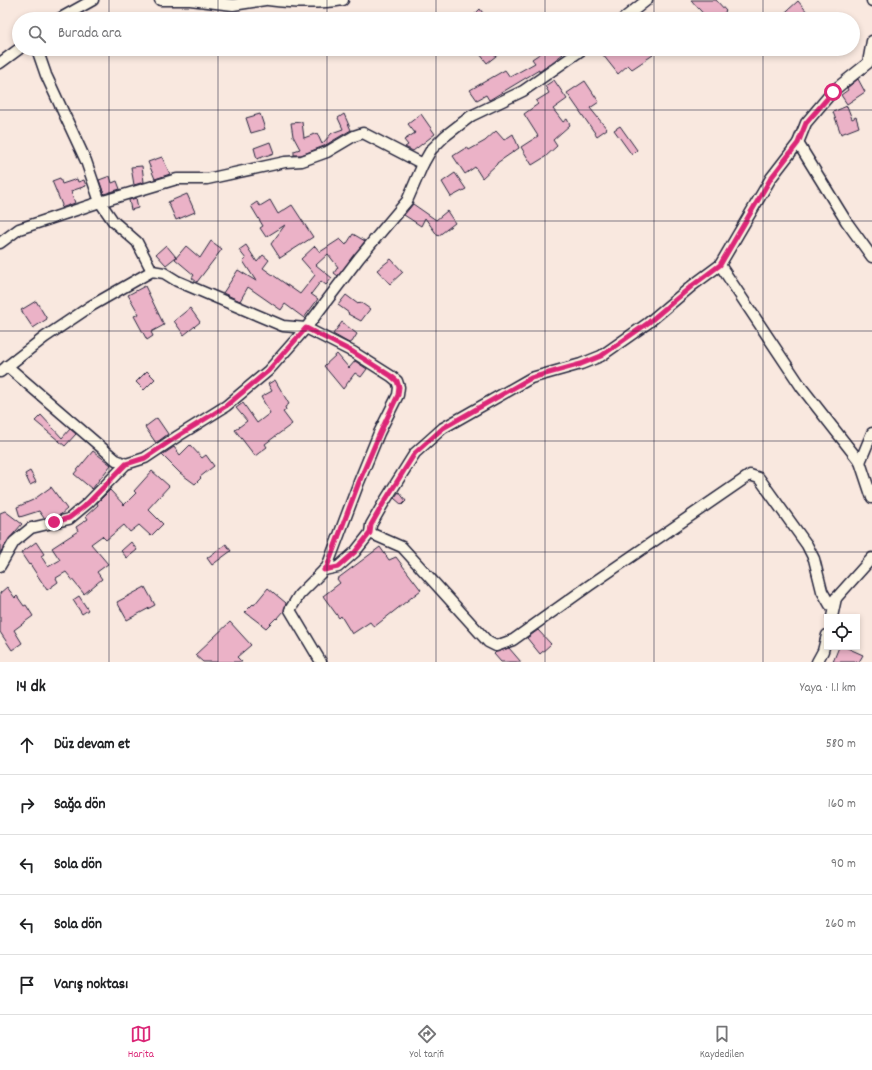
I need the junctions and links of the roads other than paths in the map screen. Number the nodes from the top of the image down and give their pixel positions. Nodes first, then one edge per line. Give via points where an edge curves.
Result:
1 (93, 0) edge
2 (160, 0) edge
3 (267, 0) edge
4 (343, 0) edge
5 (647, 0) edge
6 (72, 12) edge
7 (632, 12) edge
8 (872, 41) edge
9 (12, 54) edge
10 (39, 56) edge
11 (573, 56) edge
12 (0, 63) edge
13 (870, 63) edge
14 (798, 143) junction
15 (423, 164) junction
16 (100, 202) junction
17 (0, 243) edge
18 (872, 257) edge
19 (720, 265) junction
20 (152, 271) junction
21 (306, 328) junction
22 (4, 369) edge
23 (872, 433) edge
24 (860, 462) junction
25 (126, 464) junction
26 (872, 498) edge
27 (370, 533) junction
28 (872, 558) edge
29 (0, 566) edge
30 (324, 570) junction
31 (837, 596) junction
32 (833, 614) edge
33 (824, 647) edge
34 (321, 662) edge
35 (817, 662) edge

1 - 6 street
2 - 3 street via 190,0 233,5
3 - 4 street
5 - 7 street
8 - 13 street
9 - 12 street
10 - 16 street via 86,161
11 - 15 street via 523,91 471,116 445,136 431,150
13 - 14 street via 833,92 806,123
14 - 18 street
14 - 19 street via 771,178
15 - 16 street via 362,133 302,162 285,162 207,179 177,179
15 - 21 street via 407,201 359,258
16 - 17 street via 19,229
16 - 20 street via 113,221 137,242
19 - 24 street via 802,388
19 - 27 street via 648,323 601,356 531,378 443,428 415,453 371,525
20 - 21 street via 164,273 177,281 283,326
20 - 22 street via 91,306
21 - 25 street via 268,371 226,406 145,458
21 - 30 street via 353,352 391,376 399,387 398,395 359,482
22 - 25 street via 116,460
23 - 24 street
24 - 26 street
25 - 29 street via 88,503 69,518 31,528 14,542
27 - 30 street via 355,552 338,567
27 - 31 street via 402,547 488,642 496,646 513,640 750,475 758,478 807,545 814,559 822,591 830,605
28 - 31 street
30 - 34 street via 299,595 290,610
31 - 32 street
33 - 35 street

